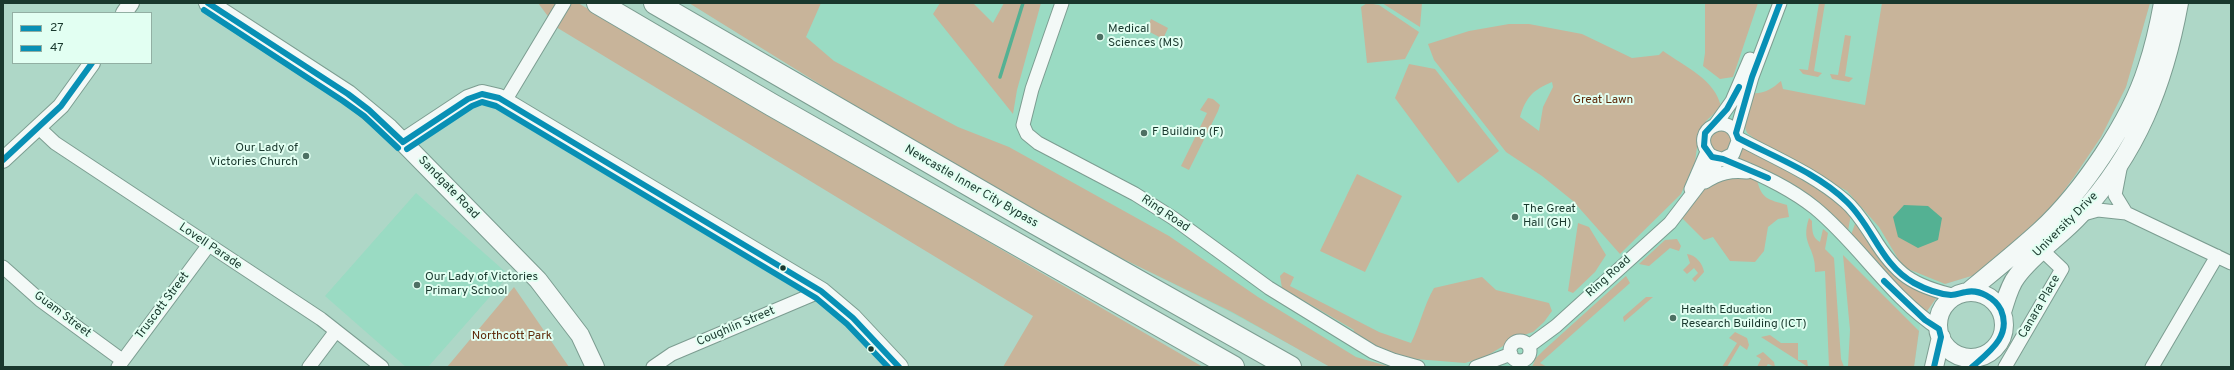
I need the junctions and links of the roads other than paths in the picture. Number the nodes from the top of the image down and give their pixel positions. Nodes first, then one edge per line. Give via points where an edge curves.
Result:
1 (131, 3) edge
2 (208, 3) edge
3 (598, 3) edge
4 (655, 3) edge
5 (1062, 3) edge
6 (1772, 3) edge
7 (1780, 3) edge
8 (2163, 3) edge
9 (2179, 3) edge
10 (562, 6) edge
11 (125, 12) edge
12 (91, 64) edge
13 (505, 101) junction
14 (1715, 125) junction
15 (38, 127) junction
16 (1737, 135) junction
17 (403, 142) junction
18 (1707, 152) junction
19 (1721, 159) junction
20 (3, 160) edge
21 (2120, 166) junction
22 (1759, 174) junction
23 (1700, 185) junction
24 (1685, 204) junction
25 (2126, 213) junction
26 (2080, 215) junction
27 (208, 246) junction
28 (2043, 251) junction
29 (2217, 256) junction
30 (2231, 263) edge
31 (3, 267) edge
32 (821, 291) junction
33 (1962, 294) junction
34 (2002, 312) junction
35 (1218, 327) junction
36 (336, 331) junction
37 (1940, 333) junction
38 (1989, 352) junction
39 (120, 364) edge
40 (309, 367) edge
41 (382, 367) edge
42 (595, 367) edge
43 (653, 367) edge
44 (899, 367) edge
45 (1233, 367) edge
46 (1290, 367) edge
47 (1304, 367) edge
48 (1418, 367) edge
49 (1476, 367) edge
50 (1934, 367) edge
51 (1972, 367) edge
52 (2005, 367) edge
53 (2152, 367) edge

1 - 11 street
2 - 17 main road, Sandgate Road via 348,94 374,114
3 - 45 highway
4 - 35 highway, Newcastle Inner City Bypass via 1035,224
5 - 48 street, Ring Road via 1032,89 1023,125 1027,134 1038,143 1089,168 1154,206 1269,288 1374,352
6 - 14 street via 1736,92
7 - 16 street via 1752,77
8 - 33 main road, University Drive via 2147,69 2131,106 2112,140 2071,198 2040,231
9 - 21 main road, University Drive via 2163,74 2148,115
10 - 13 street
12 - 15 street via 70,95
13 - 17 main road via 482,94 468,99
13 - 32 main road
14 - 16 street via 1727,125
14 - 18 street via 1707,130 1704,136 1703,143
15 - 20 street
15 - 27 street, Lovell Parade via 55,143
16 - 19 street via 1735,152
16 - 33 street via 1847,202 1884,257 1901,275 1930,290
17 - 42 main road, Sandgate Road via 538,280 580,334
18 - 19 street
18 - 24 street, Ring Road
19 - 22 street
19 - 23 street, Ring Road
21 - 25 street via 2115,195
21 - 26 main road, University Drive
22 - 23 street via 1739,171 1718,174
22 - 37 street via 1795,193 1815,208 1905,302
23 - 24 street, Ring Road
24 - 49 street, Ring Road via 1670,223 1556,326 1529,346 1530,353 1524,360 1517,360 1511,354
25 - 26 street via 2098,210
25 - 29 street
26 - 28 main road, University Drive
27 - 36 street, Lovell Parade
27 - 39 street, Truscott Street
28 - 34 main road, University Drive via 2016,276
28 - 52 street, Canara Place via 2062,269
29 - 30 street
29 - 53 street
31 - 39 street, Guam Street
32 - 43 street, Coughlin Street via 672,354
32 - 44 main road via 853,318
33 - 34 main road via 1986,295
33 - 37 main road via 1942,310
34 - 38 main road via 2003,335
35 - 46 highway, Newcastle Inner City Bypass
35 - 47 highway
36 - 40 street
36 - 41 street, Lovell Parade
37 - 38 main road via 1953,352 1961,356 1980,356
37 - 50 main road
38 - 51 main road

